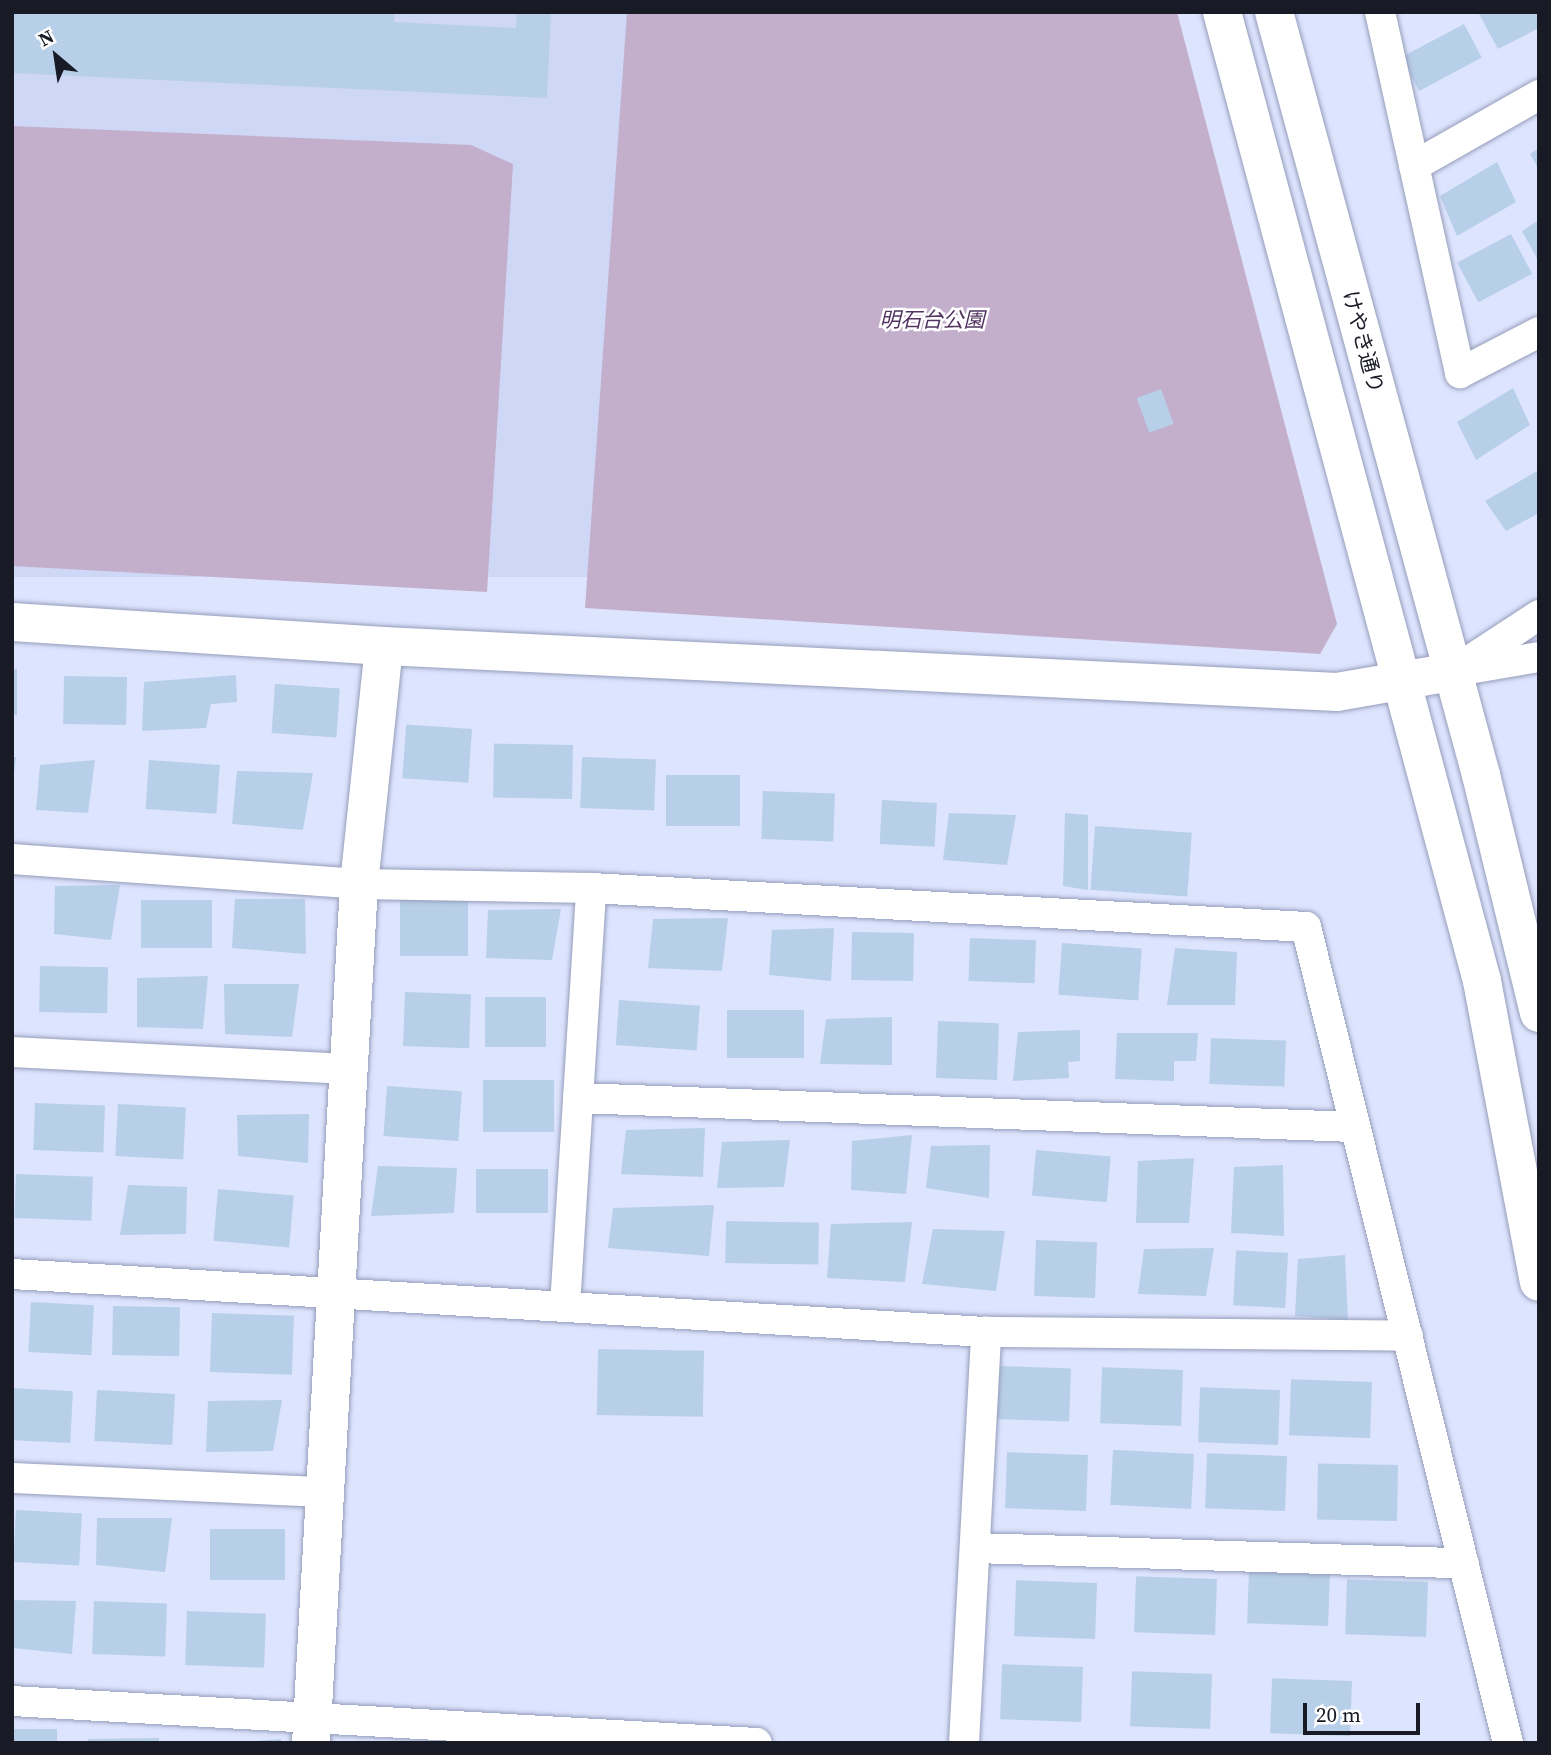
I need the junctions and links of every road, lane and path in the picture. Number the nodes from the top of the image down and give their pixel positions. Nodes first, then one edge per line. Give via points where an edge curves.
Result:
1 (1222, 12) edge
2 (1274, 12) edge
3 (1380, 12) edge
4 (1539, 95) edge
5 (1414, 166) junction
6 (1539, 332) edge
7 (1539, 615) edge
8 (12, 622) edge
9 (384, 646) junction
10 (1539, 657) edge
11 (1452, 672) junction
12 (1402, 683) junction
13 (12, 859) edge
14 (359, 884) junction
15 (591, 888) junction
16 (1539, 1013) edge
17 (12, 1052) edge
18 (348, 1069) junction
19 (578, 1098) junction
20 (1354, 1128) junction
21 (12, 1273) edge
22 (1539, 1282) edge
23 (336, 1292) junction
24 (565, 1306) junction
25 (986, 1332) junction
26 (1408, 1336) junction
27 (12, 1478) edge
28 (325, 1492) junction
29 (975, 1548) junction
30 (1464, 1563) junction
31 (12, 1700) edge
32 (311, 1731) edge
33 (757, 1743) edge
34 (964, 1743) edge
35 (1508, 1743) edge

1 - 12 street
2 - 11 street, けやき通り
3 - 5 street
4 - 5 street
5 - 6 street via 1460,373
7 - 11 street
8 - 9 street
9 - 12 street via 1338,692
9 - 14 street
10 - 11 street
11 - 12 street
11 - 16 street, けやき通り
12 - 22 street via 1482,981
13 - 14 street
14 - 15 street
14 - 18 street
15 - 19 street
15 - 20 street via 1306,927
17 - 18 street
18 - 23 street
19 - 20 street
19 - 24 street
20 - 26 street
21 - 23 street
23 - 24 street
23 - 28 street
24 - 25 street
25 - 26 street
25 - 29 street
26 - 30 street
27 - 28 street
28 - 32 street
29 - 30 street
29 - 34 street
30 - 35 street
31 - 32 street
32 - 33 street

